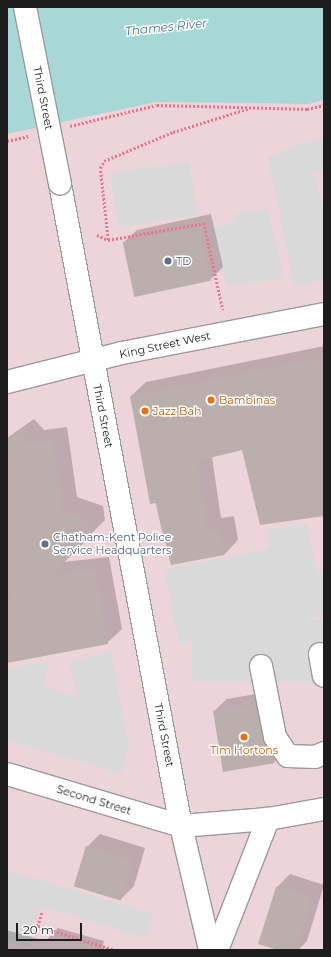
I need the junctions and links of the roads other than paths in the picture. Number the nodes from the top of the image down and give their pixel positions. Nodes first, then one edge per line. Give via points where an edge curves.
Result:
1 (25, 7) edge
2 (324, 314) edge
3 (92, 363) junction
4 (7, 382) edge
5 (320, 654) dead end
6 (261, 666) dead end
7 (324, 676) edge
8 (324, 753) edge
9 (7, 774) edge
10 (324, 809) edge
11 (268, 819) junction
12 (181, 826) junction
13 (210, 950) edge
14 (217, 950) edge

1 - 3 street, Third Street, bridge
2 - 3 street, King Street West via 122,353
3 - 4 street, King Street West
3 - 12 street, Third Street
5 - 7 street
6 - 8 street via 275,737 288,756 315,758
9 - 12 street, Second Street
10 - 11 street
11 - 12 street
11 - 14 street
12 - 13 street, Third Street

